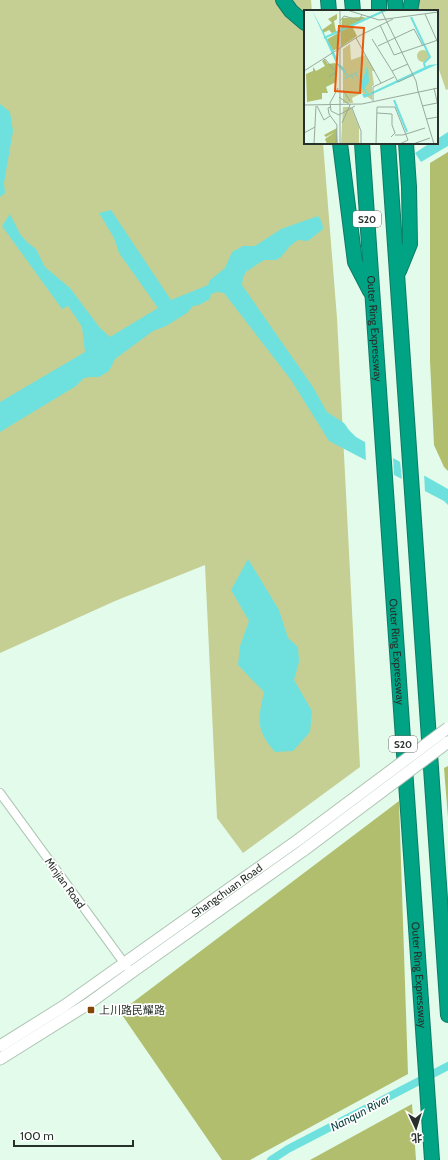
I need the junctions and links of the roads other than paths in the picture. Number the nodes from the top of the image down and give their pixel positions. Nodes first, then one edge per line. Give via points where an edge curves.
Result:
1 (283, 0) edge
2 (294, 0) edge
3 (328, 0) edge
4 (352, 0) edge
5 (395, 0) edge
6 (412, 0) edge
7 (329, 10) edge
8 (353, 10) edge
9 (396, 10) edge
10 (410, 10) edge
11 (304, 20) edge
12 (304, 21) edge
13 (340, 144) edge
14 (362, 144) edge
15 (388, 144) edge
16 (406, 144) edge
17 (397, 275) junction
18 (372, 294) junction
19 (448, 728) edge
20 (448, 742) edge
21 (0, 793) edge
22 (301, 845) junction
23 (123, 964) junction
24 (132, 972) junction
25 (448, 1015) edge
26 (0, 1046) edge
27 (0, 1059) edge
28 (432, 1160) edge

1 - 12 highway via 291,11
2 - 11 highway
3 - 7 highway
4 - 8 highway
5 - 9 highway
6 - 10 highway
13 - 18 highway via 354,262
14 - 18 highway, Outer Ring Expressway / S20
15 - 17 highway, S20
16 - 17 highway via 410,244
17 - 25 highway, S20
18 - 28 highway, Outer Ring Expressway / S20
19 - 22 street, Shangchuan Road, bridge
20 - 22 street, Shangchuan Road, bridge
21 - 23 street, Minjian Road
22 - 23 street, Shangchuan Road
22 - 24 street, Shangchuan Road
23 - 24 street, Minjian Road
23 - 26 street, Shangchuan Road via 64,1006
24 - 27 street, Shangchuan Road via 88,1004

